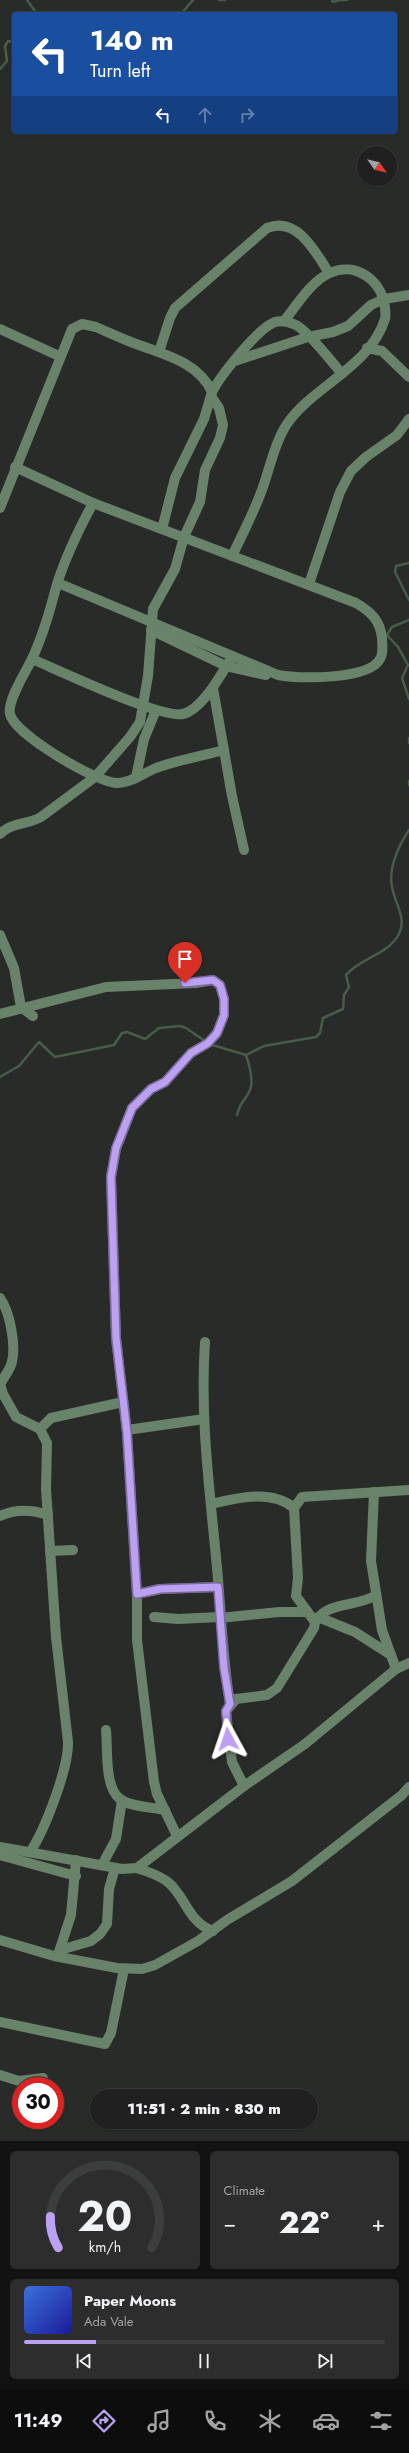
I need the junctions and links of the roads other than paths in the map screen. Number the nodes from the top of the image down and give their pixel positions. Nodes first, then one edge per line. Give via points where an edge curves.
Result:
1 (329, 273) junction
2 (409, 295) edge
3 (384, 299) junction
4 (284, 321) junction
5 (0, 329) edge
6 (308, 337) junction
7 (367, 348) junction
8 (159, 352) junction
9 (59, 356) junction
10 (235, 361) junction
11 (342, 374) junction
12 (409, 377) edge
13 (212, 394) junction
14 (409, 419) edge
15 (15, 467) junction
16 (93, 503) junction
17 (0, 508) edge
18 (162, 529) junction
19 (184, 537) junction
20 (232, 556) junction
21 (58, 582) junction
22 (309, 584) junction
23 (152, 626) junction
24 (32, 659) junction
25 (229, 661) junction
26 (212, 688) junction
27 (144, 706) junction
28 (156, 710) junction
29 (224, 750) junction
30 (95, 777) junction
31 (136, 777) junction
32 (0, 834) edge
33 (244, 850) dead end
34 (0, 935) edge
35 (21, 1007) junction
36 (0, 1014) edge
37 (33, 1016) dead end
38 (0, 1298) edge
39 (205, 1342) dead end
40 (123, 1402) junction
41 (204, 1419) junction
42 (40, 1429) junction
43 (127, 1430) junction
44 (409, 1490) edge
45 (374, 1492) junction
46 (211, 1504) junction
47 (294, 1508) junction
48 (48, 1515) junction
49 (0, 1516) edge
50 (73, 1550) dead end
51 (50, 1551) junction
52 (218, 1587) junction
53 (137, 1594) junction
54 (376, 1596) junction
55 (307, 1612) junction
56 (154, 1617) dead end
57 (220, 1618) junction
58 (317, 1620) junction
59 (391, 1655) junction
60 (409, 1663) edge
61 (396, 1669) junction
62 (230, 1704) junction
63 (106, 1730) dead end
64 (244, 1786) junction
65 (409, 1787) edge
66 (122, 1800) junction
67 (165, 1810) junction
68 (177, 1836) junction
69 (0, 1847) edge
70 (30, 1852) junction
71 (0, 1855) edge
72 (76, 1860) junction
73 (102, 1865) junction
74 (115, 1868) junction
75 (137, 1868) junction
76 (76, 1876) junction
77 (212, 1931) junction
78 (0, 1940) edge
79 (59, 1953) junction
80 (124, 1968) junction
81 (0, 2022) edge
82 (0, 2075) edge
83 (12, 2079) edge

1 - 3 street via 340,270 360,272 376,282
1 - 4 street via 309,290
1 - 8 street via 303,236 288,226 276,225 267,228 175,308
2 - 3 street
3 - 6 street via 371,305 348,326
3 - 7 street via 386,318
4 - 6 street via 297,326
4 - 10 street via 267,327
5 - 9 street
6 - 10 street
6 - 11 street
7 - 11 street
7 - 12 street via 382,351
8 - 9 street via 96,326 82,324 72,329
8 - 13 street via 184,363 200,374 208,382
9 - 15 street
10 - 13 street via 221,375
11 - 20 street via 287,424 280,436 263,488
13 - 18 street via 204,419 175,478
13 - 19 street via 219,408 222,425 220,438 205,470 200,502
14 - 22 street via 397,435 351,471 340,492
15 - 16 street
15 - 17 street
16 - 18 street
16 - 21 street via 78,531
18 - 19 street
19 - 20 street
19 - 23 street via 175,569 153,609
20 - 22 street
21 - 23 street
21 - 24 street
22 - 25 street via 356,604 376,618 381,630 383,647 380,659 372,667 328,677 295,678 253,674
23 - 25 street
23 - 27 street
24 - 27 street
24 - 30 street via 12,700 10,713 14,723 26,734
25 - 26 street
26 - 28 street via 197,705 183,714
26 - 29 street
27 - 28 street
27 - 30 street via 140,722 130,737
28 - 31 street via 144,739
29 - 31 street via 156,768
29 - 33 street
30 - 31 street via 119,783
30 - 32 street via 41,817 32,822 14,825
34 - 35 street via 14,968
35 - 36 street
35 - 37 street
35 - 40 street via 94,989 137,984 213,980 220,985 222,992 224,1015 217,1033 208,1043 191,1053 165,1082 151,1089 132,1108 116,1148 111,1177 116,1338
38 - 42 street via 5,1305 10,1324 13,1360 0,1384 3,1394 16,1417
39 - 41 street
40 - 42 street via 51,1418
40 - 43 street
41 - 43 street
41 - 46 street
42 - 48 street via 47,1443
43 - 53 street
44 - 45 street
45 - 47 street via 302,1497
45 - 54 street via 371,1561
46 - 47 street via 237,1498 261,1497 279,1498
46 - 52 street
47 - 55 street via 298,1578 296,1596
48 - 49 street via 34,1511 16,1511
48 - 51 street
50 - 51 street
51 - 70 street via 69,1753 45,1821
52 - 53 street via 160,1589
52 - 57 street
53 - 67 street via 141,1678 154,1782
54 - 58 street via 367,1601 330,1609
54 - 59 street via 382,1630
55 - 57 street
55 - 58 street
56 - 57 street
57 - 62 street
58 - 59 street via 355,1632
58 - 62 street via 277,1688 267,1695 236,1699
59 - 61 street
60 - 61 street
61 - 64 street via 305,1744
62 - 64 street via 226,1711 230,1752
63 - 66 street via 109,1782
64 - 68 street
65 - 77 street via 292,1881
66 - 67 street
66 - 73 street via 116,1839
67 - 68 street
68 - 75 street
69 - 70 street
70 - 72 street
71 - 76 street
72 - 73 street
72 - 76 street
73 - 74 street
74 - 75 street
74 - 79 street via 108,1889 107,1924 91,1941
75 - 77 street via 168,1882 196,1921 203,1928
76 - 79 street via 71,1915
77 - 80 street via 155,1965 142,1969
78 - 79 street
79 - 80 street
80 - 81 street via 111,2033 105,2044
82 - 83 street

